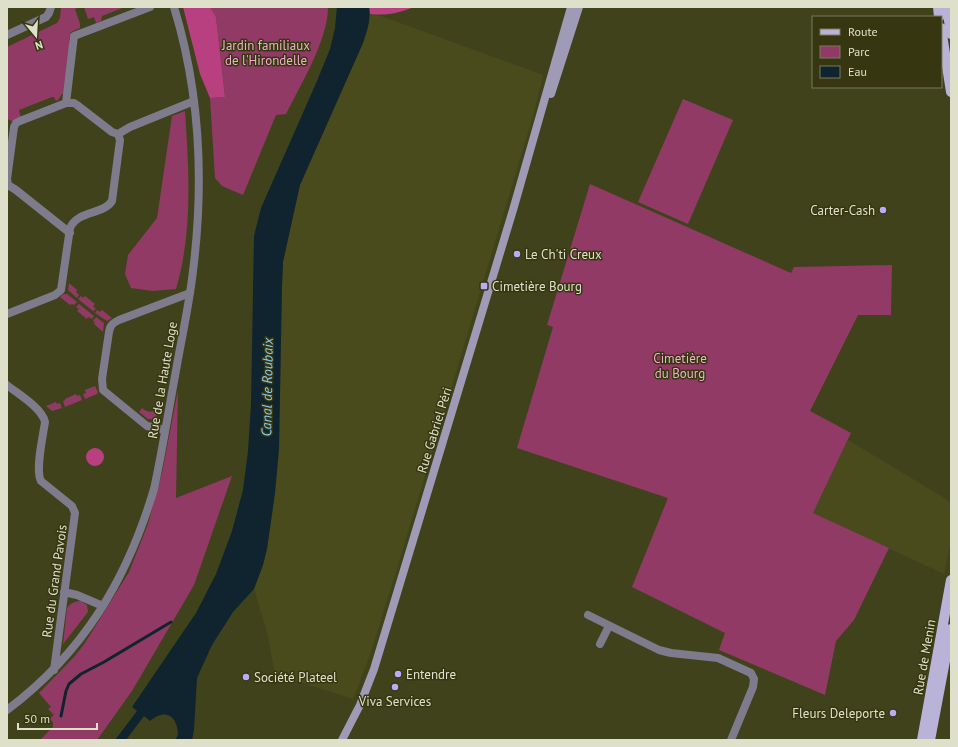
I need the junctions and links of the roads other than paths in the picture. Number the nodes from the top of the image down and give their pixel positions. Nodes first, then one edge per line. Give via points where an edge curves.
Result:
1 (51, 7) edge
2 (150, 7) edge
3 (174, 7) edge
4 (571, 7) edge
5 (579, 7) edge
6 (938, 7) edge
7 (945, 14) edge
8 (942, 31) edge
9 (951, 34) edge
10 (7, 35) edge
11 (947, 44) edge
12 (951, 92) edge
13 (194, 101) junction
14 (66, 103) junction
15 (539, 122) junction
16 (118, 134) junction
17 (7, 186) edge
18 (70, 233) junction
19 (190, 293) junction
20 (7, 314) edge
21 (7, 384) edge
22 (164, 430) junction
23 (951, 580) edge
24 (64, 592) junction
25 (103, 606) junction
26 (588, 615) dead end
27 (609, 626) junction
28 (951, 629) edge
29 (600, 644) dead end
30 (54, 670) junction
31 (7, 710) edge
32 (734, 739) edge
33 (342, 740) edge
34 (922, 740) edge
35 (930, 740) edge

1 - 10 street via 46,17
2 - 14 street via 74,36
3 - 13 street, Rue de la Haute Loge via 185,46
4 - 15 main road, Rue Gabriel Péri
5 - 15 main road, Rue Gabriel Péri via 553,88
6 - 7 main road
7 - 9 main road
8 - 11 main road
11 - 12 main road
13 - 16 street
13 - 19 street, Rue de la Haute Loge via 199,200
14 - 16 street via 78,105
14 - 17 street via 16,123
15 - 33 main road, Rue Gabriel Péri via 374,669 360,705
16 - 18 street via 120,140 112,201 74,220
17 - 18 street via 16,190
18 - 20 street via 62,288 55,295
19 - 22 street, Rue de la Haute Loge
19 - 22 street via 119,320 113,323 109,332 102,379 103,390 147,426
21 - 24 street, Rue du Grand Pavois via 44,416 39,478 72,506 75,513
22 - 25 street, Rue de la Haute Loge via 154,489 144,520 122,572
23 - 34 main road, Rue de Menin
24 - 25 street
24 - 30 street, Rue du Grand Pavois
25 - 30 street, Rue de la Haute Loge via 85,633
26 - 27 street
27 - 29 street
27 - 32 street via 659,650 714,657 750,673 754,679 753,687
28 - 35 main road, Rue de Menin
30 - 31 street, Rue de la Haute Loge

